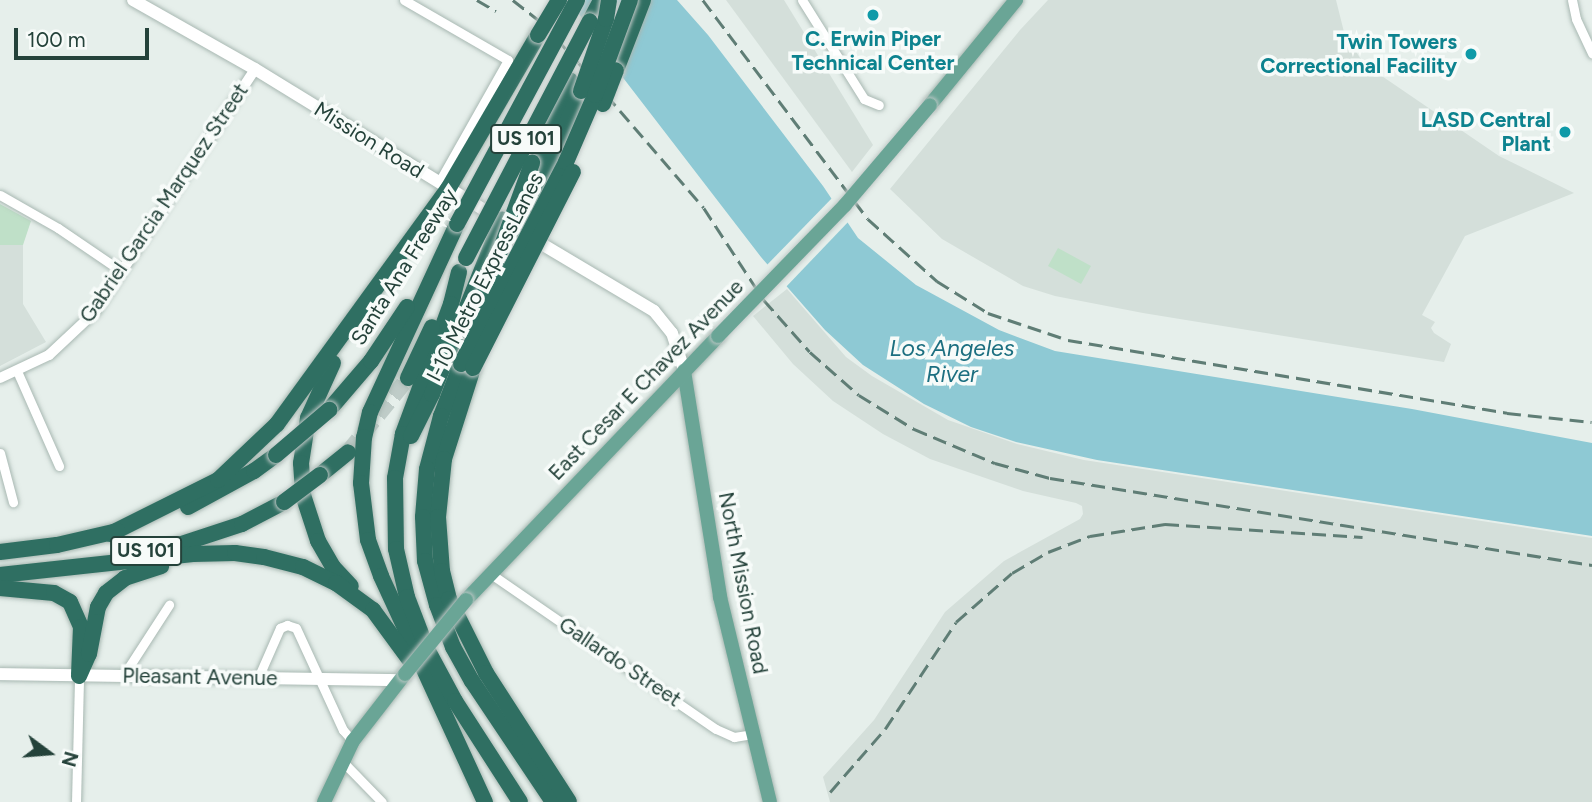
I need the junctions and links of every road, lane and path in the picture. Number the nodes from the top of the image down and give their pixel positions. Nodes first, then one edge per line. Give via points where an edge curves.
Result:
1 (133, 0) edge
2 (404, 0) edge
3 (559, 0) edge
4 (577, 0) edge
5 (601, 0) edge
6 (609, 0) edge
7 (631, 0) edge
8 (643, 0) edge
9 (802, 0) edge
10 (1016, 0) edge
11 (1572, 0) edge
12 (590, 22) junction
13 (1592, 54) edge
14 (255, 69) junction
15 (879, 105) dead end
16 (443, 186) junction
17 (0, 195) edge
18 (502, 220) junction
19 (457, 224) junction
20 (519, 230) junction
21 (396, 263) junction
22 (462, 265) junction
23 (121, 271) junction
24 (467, 366) junction
25 (17, 371) junction
26 (684, 371) junction
27 (0, 378) edge
28 (408, 378) tunnel mouth
29 (348, 452) tunnel mouth
30 (0, 455) edge
31 (59, 466) dead end
32 (13, 502) dead end
33 (394, 503) junction
34 (110, 534) junction
35 (0, 552) edge
36 (235, 553) junction
37 (0, 568) edge
38 (491, 574) junction
39 (0, 575) edge
40 (0, 588) edge
41 (169, 606) dead end
42 (373, 610) junction
43 (0, 674) edge
44 (79, 676) junction
45 (123, 676) junction
46 (402, 677) junction
47 (258, 678) junction
48 (320, 680) junction
49 (754, 734) junction
50 (455, 737) junction
51 (353, 741) junction
52 (342, 761) junction
53 (76, 802) edge
54 (324, 802) edge
55 (382, 802) edge
56 (485, 802) edge
57 (520, 802) edge
58 (553, 802) edge
59 (569, 802) edge
60 (770, 802) edge

1 - 14 main road, Mission Road
2 - 16 street via 508,60
3 - 16 highway, bridge
4 - 19 highway, Santa Ana Freeway / US 101, bridge
5 - 12 highway, Santa Ana Freeway / US 101
6 - 20 highway, bridge via 581,91
7 - 24 highway, I-10 Metro ExpressLanes, bridge via 566,162
8 - 24 highway, I-10 Metro ExpressLanes, bridge via 572,174
9 - 15 street via 864,99
10 - 26 main road, East Cesar E Chavez Avenue, bridge via 845,205
11 - 13 street
12 - 22 highway, Santa Ana Freeway / US 101, bridge
12 - 24 highway, bridge via 492,267
14 - 16 main road, Mission Road
14 - 23 street, Gabriel Garcia Marquez Street
16 - 18 main road, Mission Road
16 - 21 highway
17 - 23 street
18 - 20 main road, Mission Road
18 - 33 highway via 415,426
19 - 34 highway, Santa Ana Freeway / US 101, bridge via 445,237 401,319 329,410 276,455 210,498
19 - 50 highway via 370,412 361,484 368,540 381,576
20 - 26 main road, Mission Road via 653,311 672,333
21 - 34 highway via 277,424 250,453 218,480
21 - 42 highway via 325,376 308,418 301,463 303,495 318,541 333,567
22 - 28 highway, Santa Ana Freeway / US 101
22 - 33 highway via 403,434
23 - 25 street, Gabriel Garcia Marquez Street via 73,335 49,355
24 - 58 highway, I-10 Metro ExpressLanes via 441,416 427,469 425,561 453,647
24 - 59 highway, I-10 Metro ExpressLanes via 440,487 442,571 453,610 486,673
25 - 27 street, Gabriel Garcia Marquez Street
25 - 31 street
26 - 38 main road, East Cesar E Chavez Avenue
26 - 49 main road, North Mission Road via 720,597
29 - 37 highway, US 101, bridge via 284,502 242,524 164,549
30 - 32 street
33 - 57 highway via 400,572 416,622 455,701
34 - 35 highway, Santa Ana Freeway / US 101
36 - 39 highway
36 - 42 highway via 303,567 336,583
36 - 44 highway via 149,568 116,584 98,607 89,654
38 - 46 main road, East Cesar E Chavez Avenue, bridge
38 - 49 street, Gallardo Street via 716,729 734,737
40 - 44 highway via 54,593 71,602 81,627
41 - 45 street
42 - 50 highway via 399,643
43 - 44 main road, Pleasant Avenue
44 - 45 main road, Pleasant Avenue
44 - 53 street
45 - 47 main road, Pleasant Avenue
46 - 48 main road, Pleasant Avenue
46 - 51 main road, East Cesar E Chavez Avenue
47 - 48 main road, Pleasant Avenue
47 - 48 street via 281,628 287,625 300,634
48 - 51 street via 343,730
49 - 60 main road, North Mission Road
50 - 56 highway
51 - 52 main road, East Cesar E Chavez Avenue
52 - 54 main road, East Cesar E Chavez Avenue
52 - 55 street

